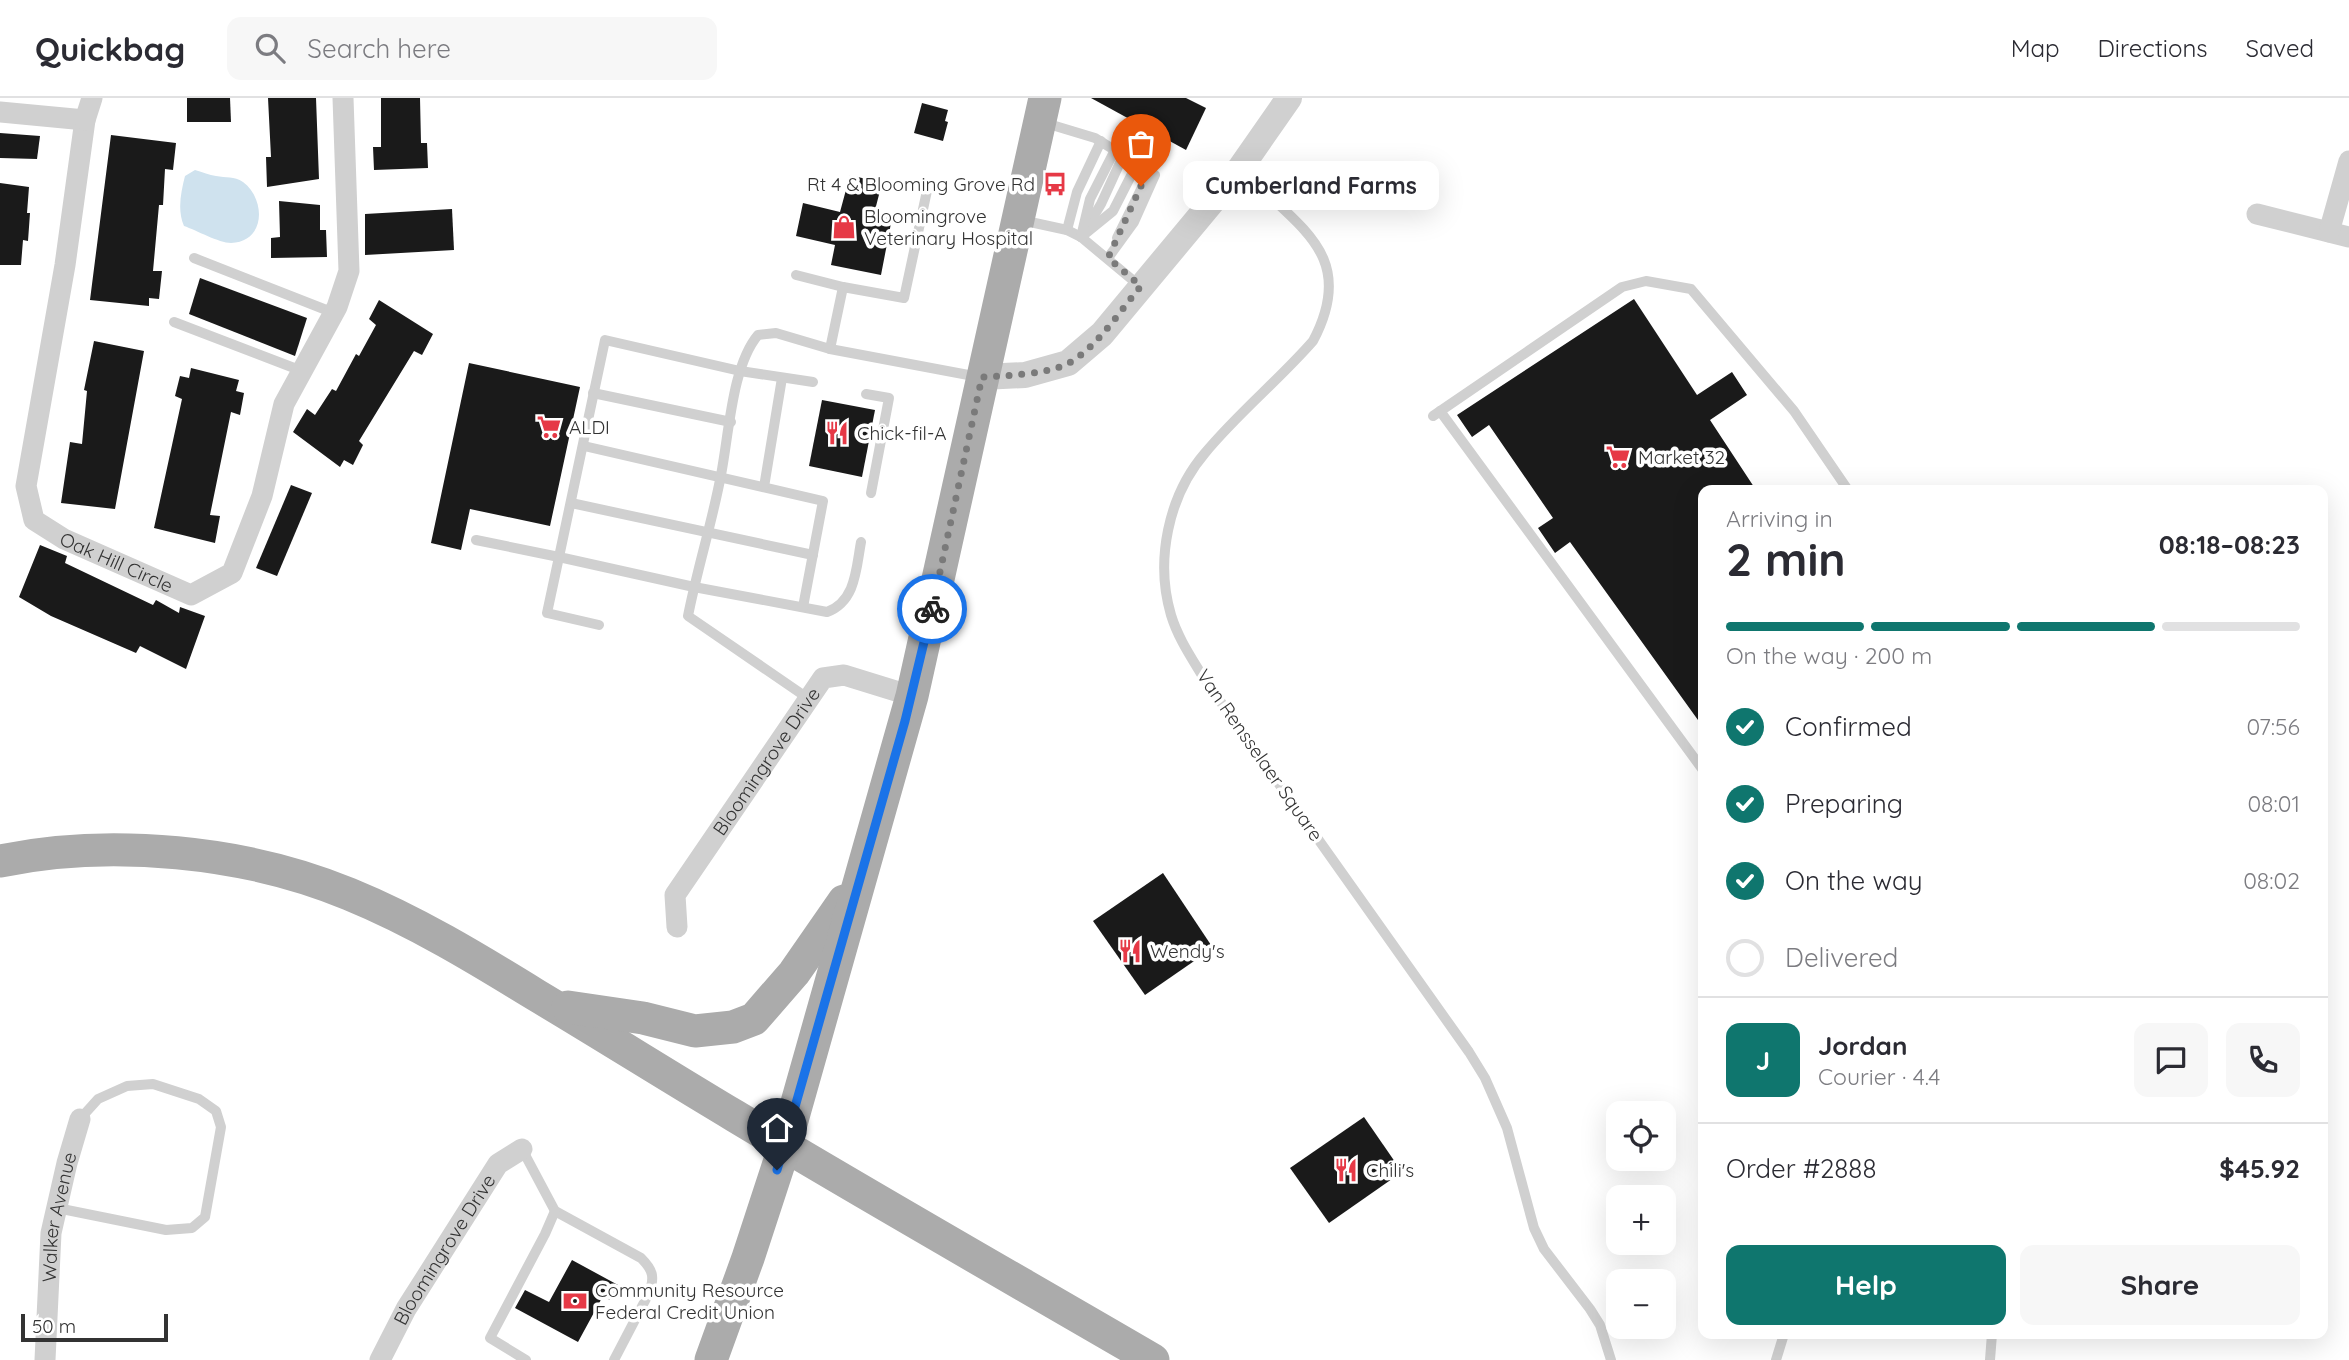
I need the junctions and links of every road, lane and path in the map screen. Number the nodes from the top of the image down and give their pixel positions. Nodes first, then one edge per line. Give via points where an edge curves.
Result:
1 (92, 98) edge
2 (343, 98) edge
3 (1289, 98) edge
4 (1042, 110) edge
5 (0, 112) edge
6 (85, 120) junction
7 (1101, 141) junction
8 (1119, 153) junction
9 (2349, 161) edge
10 (1137, 164) junction
11 (1241, 167) junction
12 (928, 186) dead end
13 (2257, 214) dead end
14 (1018, 220) junction
15 (1067, 230) junction
16 (2339, 234) edge
17 (1081, 237) junction
18 (194, 258) dead end
19 (1108, 258) junction
20 (796, 275) dead end
21 (1141, 286) junction
22 (843, 287) junction
23 (334, 313) junction
24 (174, 322) dead end
25 (830, 349) junction
26 (302, 371) junction
27 (740, 371) junction
28 (982, 377) junction
29 (782, 378) junction
30 (813, 382) dead end
31 (593, 393) junction
32 (866, 394) dead end
33 (731, 422) junction
34 (584, 446) junction
35 (720, 479) junction
36 (1845, 485) edge
37 (764, 487) junction
38 (871, 493) dead end
39 (570, 503) junction
40 (709, 531) junction
41 (476, 540) dead end
42 (861, 541) dead end
43 (813, 555) junction
44 (559, 557) junction
45 (694, 587) junction
46 (803, 607) junction
47 (599, 625) dead end
48 (912, 696) junction
49 (809, 699) junction
50 (1698, 763) edge
51 (0, 861) edge
52 (863, 873) junction
53 (677, 927) dead end
54 (553, 1005) junction
55 (80, 1119) joint
56 (785, 1145) junction
57 (522, 1149) joint
58 (57, 1208) junction
59 (555, 1211) junction
60 (1782, 1339) edge
61 (1992, 1339) edge
62 (45, 1360) edge
63 (380, 1360) edge
64 (526, 1360) edge
65 (614, 1360) edge
66 (710, 1360) edge
67 (1153, 1360) edge
68 (1611, 1360) edge
69 (1776, 1360) edge
70 (1990, 1360) edge

1 - 6 street, Oak Hill Circle
2 - 23 street, Oak Hill Circle via 348,271
3 - 11 street
4 - 7 lane
4 - 14 main road
5 - 6 street
6 - 26 street, Oak Hill Circle via 26,486 34,520 64,539 191,594 232,573 262,496 285,404
7 - 8 lane
7 - 15 lane via 1077,192
8 - 10 lane
8 - 17 lane via 1090,199
9 - 16 street
10 - 17 lane via 1113,211
10 - 19 lane via 1155,175 1134,222
11 - 21 street
11 - 68 lane, Van Rensselaer Square via 1314,240 1330,279 1329,300 1313,341 1202,455 1187,479 1167,537 1165,584 1171,614 1203,677 1485,1078 1507,1128 1539,1238 1600,1325
12 - 22 lane via 904,298
13 - 16 street
14 - 15 lane
14 - 28 main road
15 - 17 lane
17 - 19 lane
18 - 23 lane
19 - 21 lane
20 - 22 lane
21 - 28 street via 1102,334 1068,363 1025,375
22 - 25 lane
23 - 26 street, Oak Hill Circle
24 - 26 lane
25 - 27 lane via 776,333 758,335
25 - 28 lane
27 - 29 lane
27 - 31 lane via 605,340
27 - 33 lane
28 - 48 main road
29 - 30 lane
29 - 37 lane
31 - 33 lane
31 - 34 lane
32 - 38 lane via 889,398
33 - 35 lane
34 - 35 lane
34 - 39 lane
35 - 37 lane
35 - 40 lane
36 - 50 lane via 1794,411 1691,289 1646,281 1622,287 1437,414
37 - 43 lane via 823,501
39 - 40 lane
39 - 44 lane
40 - 43 lane
40 - 45 lane
41 - 44 lane
42 - 46 lane via 854,579 841,606 827,612
43 - 46 lane
44 - 45 lane
44 - 47 lane via 547,612
45 - 46 lane
45 - 49 lane via 688,617
48 - 49 street, Bloomingrove Drive via 844,675 823,678
48 - 52 main road
49 - 53 street, Bloomingrove Drive via 675,895
51 - 54 main road via 76,852 153,851 253,865 300,877 398,916
52 - 54 main road via 824,932 754,1019 733,1027 695,1031
52 - 56 main road
54 - 56 main road
55 - 58 street, Walker Avenue
55 - 58 lane via 98,1099 127,1086 153,1084 199,1099 216,1111 221,1127 205,1217 192,1228 166,1230
56 - 66 main road
56 - 67 main road
57 - 59 lane
57 - 63 street, Bloomingrove Drive via 498,1164 405,1309
58 - 62 street, Walker Avenue via 51,1233
59 - 64 lane via 490,1338
59 - 65 lane via 652,1269 649,1293
60 - 69 lane
61 - 70 lane

